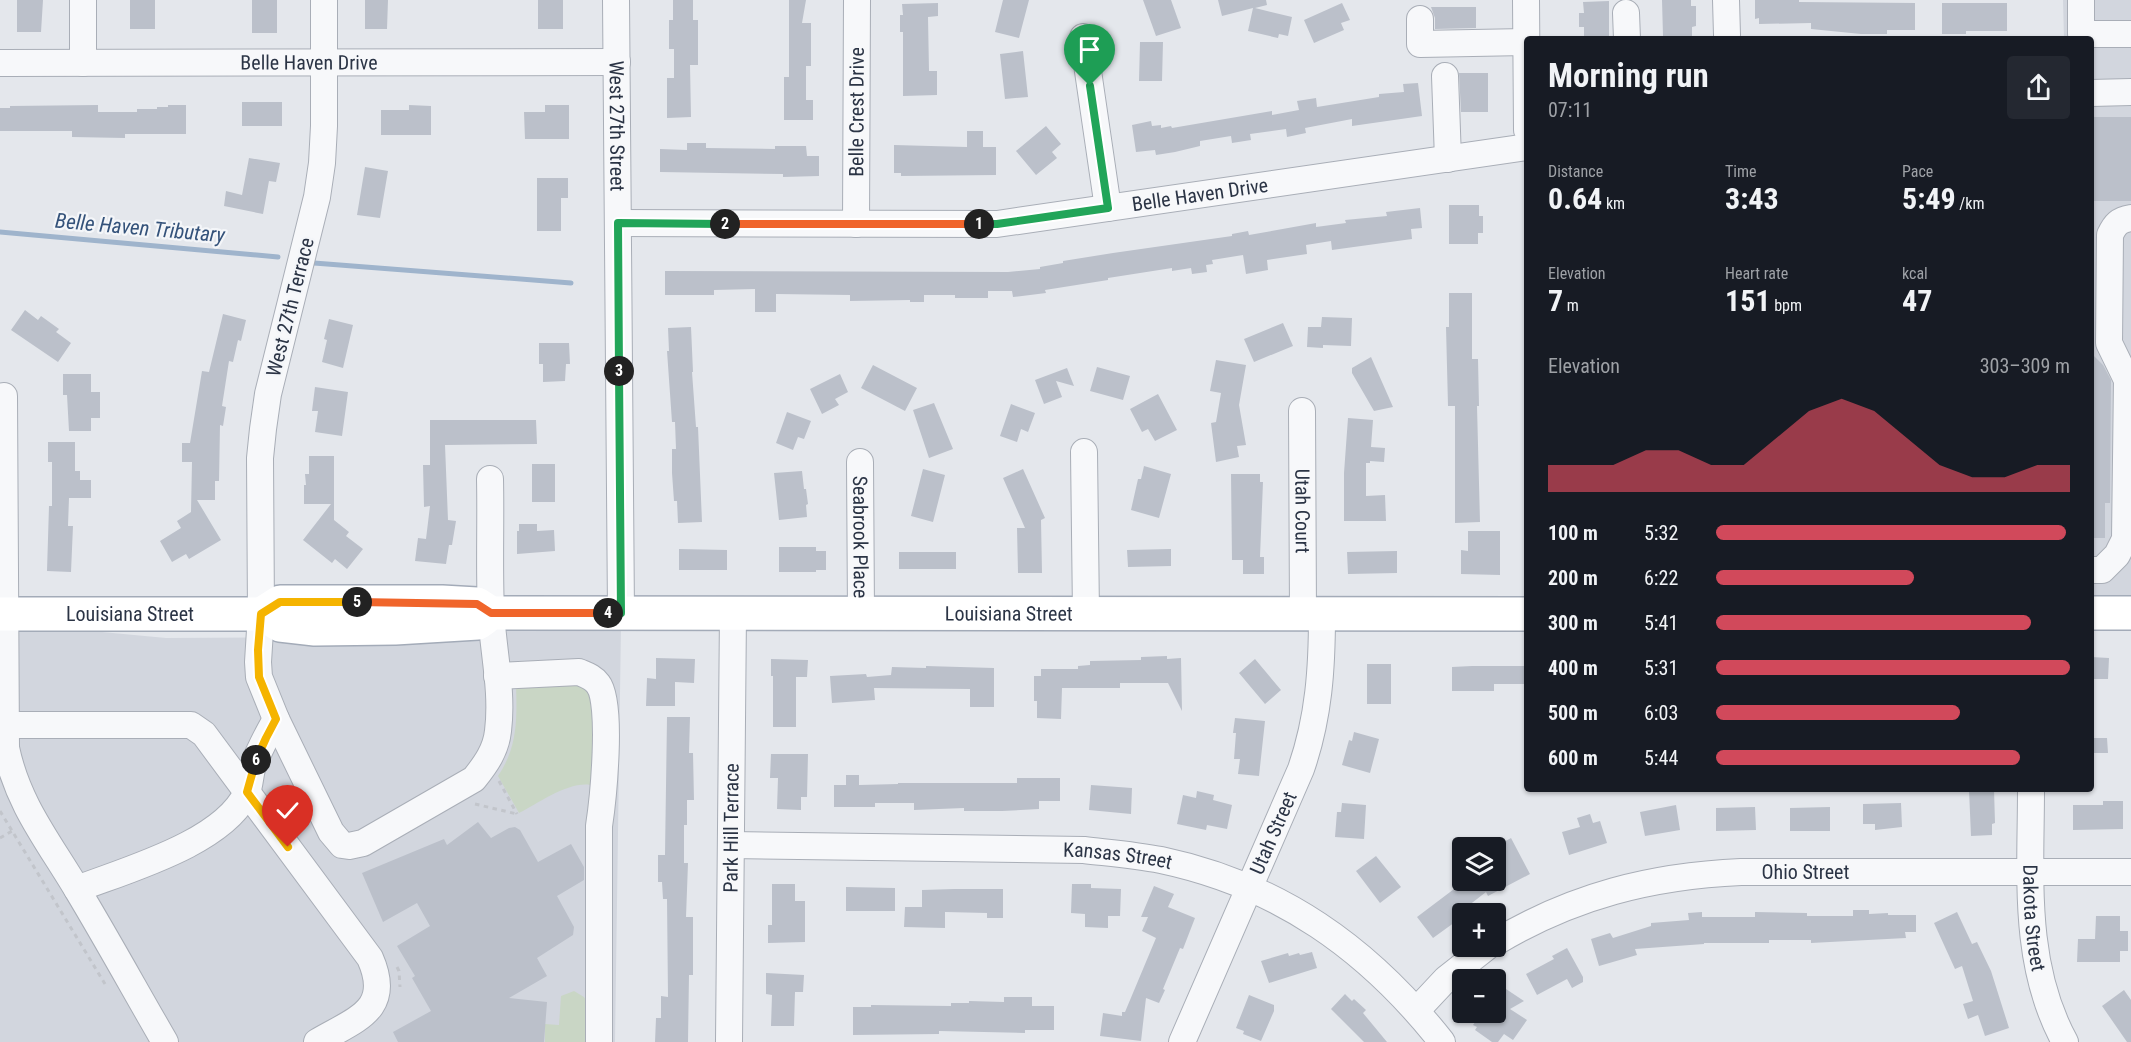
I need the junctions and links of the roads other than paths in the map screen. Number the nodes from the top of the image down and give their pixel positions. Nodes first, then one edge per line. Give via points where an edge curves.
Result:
1 (83, 0) edge
2 (324, 0) edge
3 (616, 0) edge
4 (857, 0) edge
5 (1526, 0) edge
6 (1726, 0) edge
7 (2081, 0) edge
8 (1626, 13) dead end
9 (1420, 19) dead end
10 (2131, 34) edge
11 (1727, 35) dead end
12 (1527, 36) edge
13 (1627, 36) edge
14 (1083, 37) dead end
15 (1524, 45) edge
16 (324, 62) junction
17 (617, 62) junction
18 (0, 63) edge
19 (83, 63) junction
20 (1445, 76) dead end
21 (2131, 92) edge
22 (2094, 93) edge
23 (1524, 147) edge
24 (1448, 159) junction
25 (1108, 208) junction
26 (2131, 218) edge
27 (618, 223) junction
28 (856, 224) junction
29 (4, 396) dead end
30 (1302, 411) dead end
31 (1084, 452) dead end
32 (860, 462) dead end
33 (490, 479) dead end
34 (2124, 555) edge
35 (2094, 570) edge
36 (491, 613) junction
37 (621, 613) junction
38 (733, 613) junction
39 (861, 613) junction
40 (2094, 613) edge
41 (2131, 613) edge
42 (3, 614) edge
43 (261, 614) junction
44 (1086, 614) junction
45 (1312, 614) junction
46 (1524, 614) edge
47 (497, 676) junction
48 (276, 719) junction
49 (6, 725) junction
50 (247, 792) junction
51 (2031, 792) edge
52 (731, 845) junction
53 (2031, 872) junction
54 (2131, 872) edge
55 (1248, 887) junction
56 (77, 889) junction
57 (1506, 937) edge
58 (1474, 957) edge
59 (1416, 1010) junction
60 (165, 1042) edge
61 (317, 1042) edge
62 (599, 1042) edge
63 (729, 1042) edge
64 (1182, 1042) edge
65 (1442, 1042) edge
66 (2065, 1042) edge

1 - 19 street
2 - 16 street, West 27th Terrace
3 - 17 street, West 27th Street
4 - 28 street, Belle Crest Drive
5 - 12 street
6 - 11 street
7 - 10 street via 2081,34
8 - 13 street
9 - 15 street via 1420,44
14 - 25 street
16 - 17 street, Belle Haven Drive
16 - 19 street, Belle Haven Drive
16 - 43 street, West 27th Terrace via 322,163 317,197 268,394 263,429
17 - 27 street, West 27th Street
18 - 19 street, Belle Haven Drive
20 - 24 street
21 - 22 street
23 - 24 street, Belle Haven Drive
24 - 25 street, Belle Haven Drive
25 - 28 street, Belle Haven Drive via 997,224
26 - 34 street via 2121,220 2110,234 2109,344 2127,380
27 - 28 street, Belle Haven Drive
27 - 37 street, West 27th Street
29 - 42 street
30 - 45 street, Utah Court
31 - 44 street
32 - 39 street, Seabrook Place
33 - 36 street
34 - 35 street via 2102,570
36 - 37 main road, Louisiana Street
36 - 43 main road, Louisiana Street via 478,623 315,629 280,626
36 - 47 street
37 - 38 main road, Louisiana Street
38 - 39 main road, Louisiana Street
38 - 52 street, Park Hill Terrace
39 - 44 main road, Louisiana Street
40 - 41 main road
42 - 43 main road, Louisiana Street
42 - 49 street
43 - 48 street, West 27th Terrace via 259,677
44 - 45 main road, Louisiana Street
45 - 46 main road, Louisiana Street
45 - 55 street, Utah Street via 1321,682 1310,742
47 - 48 street, West 27th Terrace via 495,746 474,778 363,843 349,846 342,845 331,832
47 - 62 street via 579,672 589,675 604,694 599,826
48 - 50 street via 252,768
49 - 50 street via 191,725 204,734
49 - 56 street via 11,772 25,807
50 - 56 street via 214,829 184,847
50 - 61 street via 370,958 377,974 378,992 372,1006
51 - 53 street, Dakota Street
52 - 55 street, Kansas Street via 1084,850 1163,860
52 - 63 street, Park Hill Terrace
53 - 54 street, Ohio Street
53 - 57 street, Ohio Street via 1696,874 1604,893 1553,911
53 - 66 street, Dakota Street via 2034,953 2049,1009
55 - 59 street, Kansas Street via 1297,911 1335,936
55 - 64 street, Utah Street
56 - 60 street
58 - 59 street
59 - 65 street, Kansas Street

